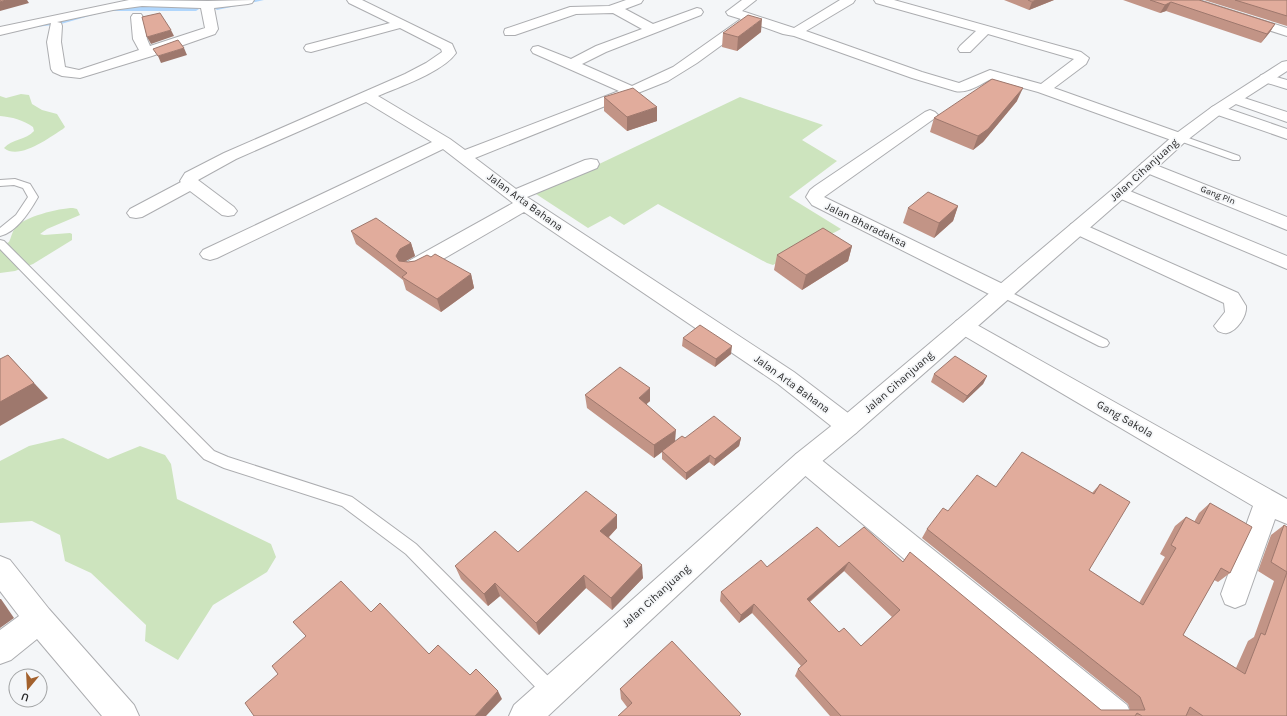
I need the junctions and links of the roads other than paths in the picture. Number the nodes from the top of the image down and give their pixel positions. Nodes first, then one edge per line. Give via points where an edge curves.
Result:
1 (248, 0) edge
2 (353, 0) edge
3 (637, 0) edge
4 (750, 0) edge
5 (849, 0) edge
6 (880, 0) edge
7 (1186, 0) edge
8 (140, 1) edge
9 (208, 5) junction
10 (615, 9) junction
11 (696, 12) dead end
12 (137, 17) dead end
13 (751, 18) junction
14 (402, 24) junction
15 (56, 26) dead end
16 (652, 29) junction
17 (985, 30) junction
18 (0, 31) edge
19 (510, 32) dead end
20 (796, 32) junction
21 (1287, 32) edge
22 (311, 48) dead end
23 (965, 49) dead end
24 (538, 50) dead end
25 (147, 53) junction
26 (571, 64) junction
27 (1287, 64) edge
28 (1266, 78) junction
29 (1016, 81) junction
30 (1287, 85) edge
31 (1043, 89) junction
32 (632, 91) junction
33 (1002, 94) edge
34 (367, 96) junction
35 (1226, 104) junction
36 (930, 115) dead end
37 (1287, 117) edge
38 (1287, 134) edge
39 (1180, 138) junction
40 (444, 142) junction
41 (464, 156) junction
42 (1236, 158) dead end
43 (591, 164) dead end
44 (1148, 167) junction
45 (0, 183) edge
46 (191, 184) junction
47 (1120, 192) junction
48 (520, 200) junction
49 (228, 211) dead end
50 (136, 213) dead end
51 (1287, 224) edge
52 (1078, 228) junction
53 (0, 233) edge
54 (0, 243) edge
55 (210, 254) dead end
56 (1287, 263) edge
57 (412, 268) edge
58 (1002, 292) junction
59 (963, 326) junction
60 (1225, 326) dead end
61 (1103, 344) dead end
62 (848, 426) junction
63 (805, 461) junction
64 (1278, 506) edge
65 (0, 569) edge
66 (1235, 594) dead end
67 (39, 619) junction
68 (0, 649) edge
69 (552, 692) junction
70 (123, 716) edge
71 (524, 716) edge
72 (1116, 716) edge

1 - 9 street
2 - 14 street
3 - 10 street
4 - 13 street via 732,12
5 - 20 street
6 - 17 street
7 - 21 street
8 - 9 street
8 - 18 street
9 - 25 street via 212,29 210,31
10 - 16 street
10 - 19 street via 604,12 570,11
11 - 16 street
12 - 25 street via 140,39
13 - 20 street
13 - 32 street via 674,72
14 - 22 street
14 - 34 street via 447,46 449,53 424,70
15 - 25 street via 54,42 58,69 67,73 80,74
16 - 26 street
17 - 23 street
17 - 31 street via 1082,58
20 - 29 street via 960,88 988,75
24 - 26 street
26 - 32 street
27 - 28 street, Jalan Cihanjuang
28 - 30 street
28 - 35 street, Jalan Cihanjuang
29 - 31 street
29 - 33 street
31 - 39 street
32 - 41 street
34 - 40 street, Jalan Arta Bahana
34 - 46 street via 230,156 195,174 189,180
35 - 37 street
35 - 38 street
35 - 39 street, Jalan Cihanjuang
36 - 58 street, Jalan Bharadaksa via 821,190 815,197 818,201
39 - 42 lane
39 - 44 street, Jalan Cihanjuang
40 - 41 street, Jalan Arta Bahana
40 - 55 street
41 - 48 street, Jalan Arta Bahana
43 - 48 street
44 - 47 street, Jalan Cihanjuang
44 - 51 street, Gang Pln
45 - 53 lane via 15,182 27,186 33,197 26,211 14,224
46 - 49 street
46 - 50 street
47 - 52 street, Jalan Cihanjuang
47 - 56 street
48 - 57 street
48 - 62 street, Jalan Arta Bahana via 786,378
52 - 58 street, Jalan Cihanjuang
52 - 60 street via 1231,298 1237,310
54 - 69 lane via 209,455 347,501 411,549
58 - 59 street, Jalan Cihanjuang
58 - 61 lane
59 - 62 street, Jalan Cihanjuang
59 - 64 street, Gang Sakola
62 - 63 street, Jalan Cihanjuang
63 - 69 street, Jalan Cihanjuang
63 - 72 street
64 - 66 street
65 - 67 street
67 - 68 street
67 - 70 street
69 - 71 street, Jalan Cihanjuang

